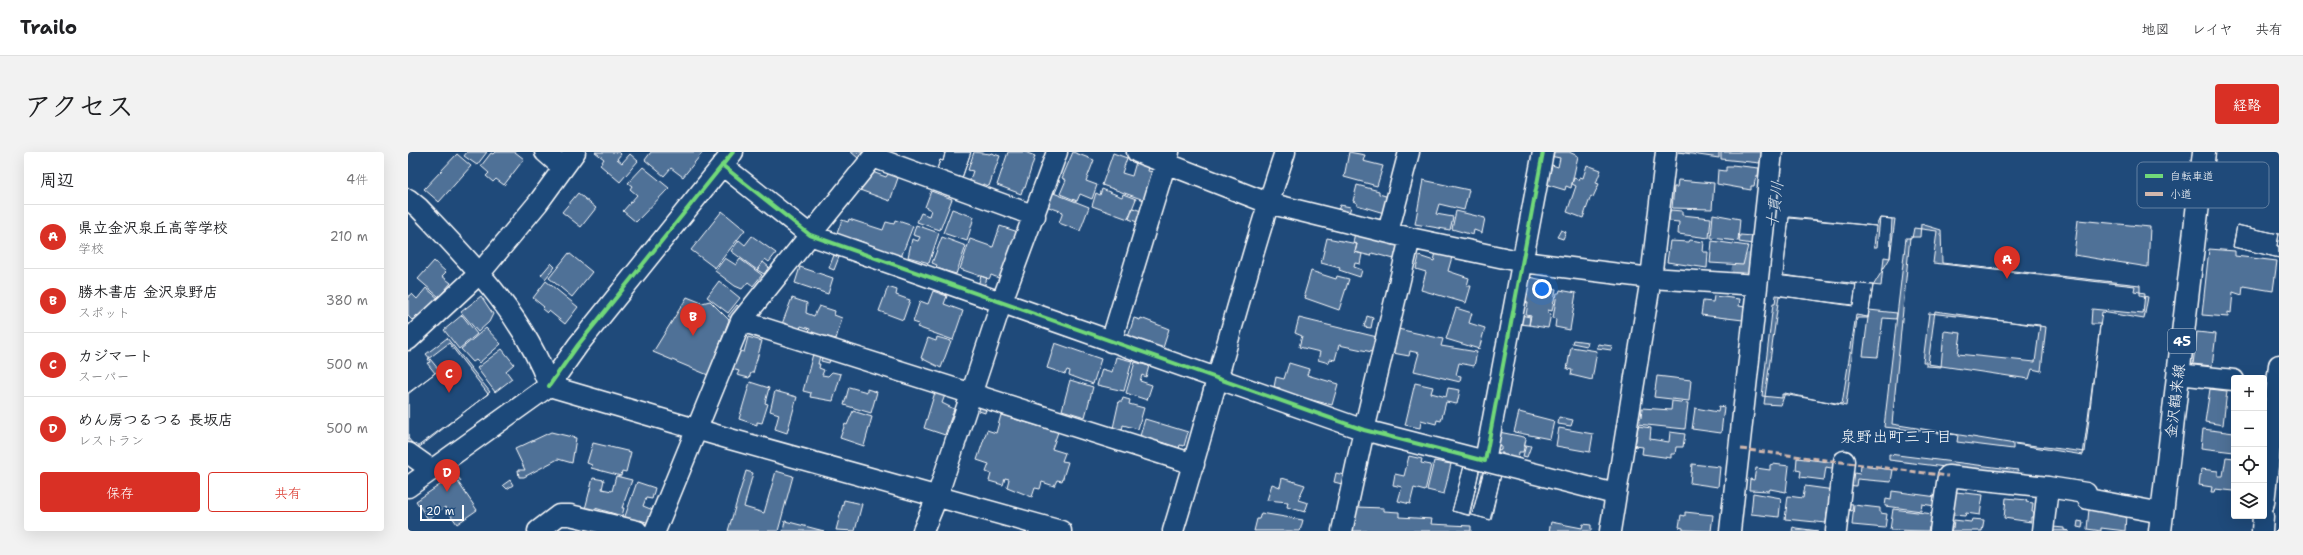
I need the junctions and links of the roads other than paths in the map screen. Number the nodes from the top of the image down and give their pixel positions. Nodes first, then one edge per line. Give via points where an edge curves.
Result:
1 (545, 152) edge
2 (575, 152) edge
3 (1057, 152) edge
4 (1137, 152) edge
5 (1285, 152) edge
6 (1409, 152) edge
7 (1543, 152) edge
8 (1666, 152) edge
9 (1772, 152) edge
10 (2204, 152) edge
11 (875, 154) edge
12 (1167, 157) edge
13 (728, 159) edge
14 (2203, 162) edge
15 (562, 167) junction
16 (408, 199) edge
17 (1268, 203) junction
18 (2197, 208) edge
19 (1035, 216) junction
20 (1388, 232) junction
21 (810, 235) junction
22 (1410, 238) junction
23 (1523, 262) junction
24 (480, 273) junction
25 (1651, 278) junction
26 (1756, 285) junction
27 (1002, 301) junction
28 (741, 321) junction
29 (410, 334) edge
30 (1111, 342) junction
31 (2178, 374) junction
32 (2273, 377) edge
33 (1216, 378) junction
34 (2231, 380) edge
35 (549, 386) junction
36 (972, 394) junction
37 (697, 430) junction
38 (1364, 430) junction
39 (408, 453) edge
40 (1485, 461) junction
41 (1844, 461) dead end
42 (1194, 464) junction
43 (432, 470) junction
44 (2272, 473) edge
45 (408, 487) edge
46 (2048, 487) junction
47 (2267, 492) edge
48 (1616, 494) junction
49 (937, 497) junction
50 (2263, 519) edge
51 (2161, 522) edge
52 (538, 531) edge
53 (637, 531) edge
54 (655, 531) edge
55 (923, 531) edge
56 (1061, 531) edge
57 (1173, 531) edge
58 (1342, 531) edge
59 (1610, 531) edge
60 (1730, 531) edge
61 (1836, 531) edge
62 (1940, 531) edge
63 (2043, 531) edge
64 (2262, 531) edge

1 - 15 street
2 - 15 street
3 - 19 street
4 - 12 street
5 - 17 street
6 - 20 street
7 - 23 street
8 - 25 street
9 - 26 street
10 - 14 main road, 金沢鶴来線 / 45
11 - 19 street
11 - 21 street
12 - 17 street
12 - 30 street
13 - 21 street
13 - 35 street via 578,345
15 - 24 street via 538,203
16 - 24 street
17 - 20 street
17 - 33 street
18 - 31 main road, 金沢鶴来線 / 45
19 - 27 street
20 - 22 street
21 - 27 street
21 - 28 street
22 - 23 street
22 - 38 street
23 - 25 street
23 - 40 street
24 - 29 street
24 - 35 street via 539,358
25 - 26 street
25 - 48 street
26 - 60 street via 1741,449
27 - 30 street
27 - 36 street
28 - 36 street
28 - 37 street
30 - 33 street
31 - 34 street
31 - 51 main road, 金沢鶴来線 / 45
32 - 44 street
33 - 38 street
33 - 42 street
35 - 37 street
35 - 43 street
36 - 42 street
36 - 49 street
37 - 49 street
37 - 54 street
38 - 40 street
38 - 58 street
39 - 43 street
40 - 48 street
41 - 61 street
42 - 57 street
43 - 45 street
44 - 47 street
46 - 51 street via 2086,493 2088,499
46 - 62 street via 1948,476
46 - 63 street
48 - 59 street
49 - 55 street
49 - 56 street
50 - 64 street
52 - 53 street via 559,515 570,515

